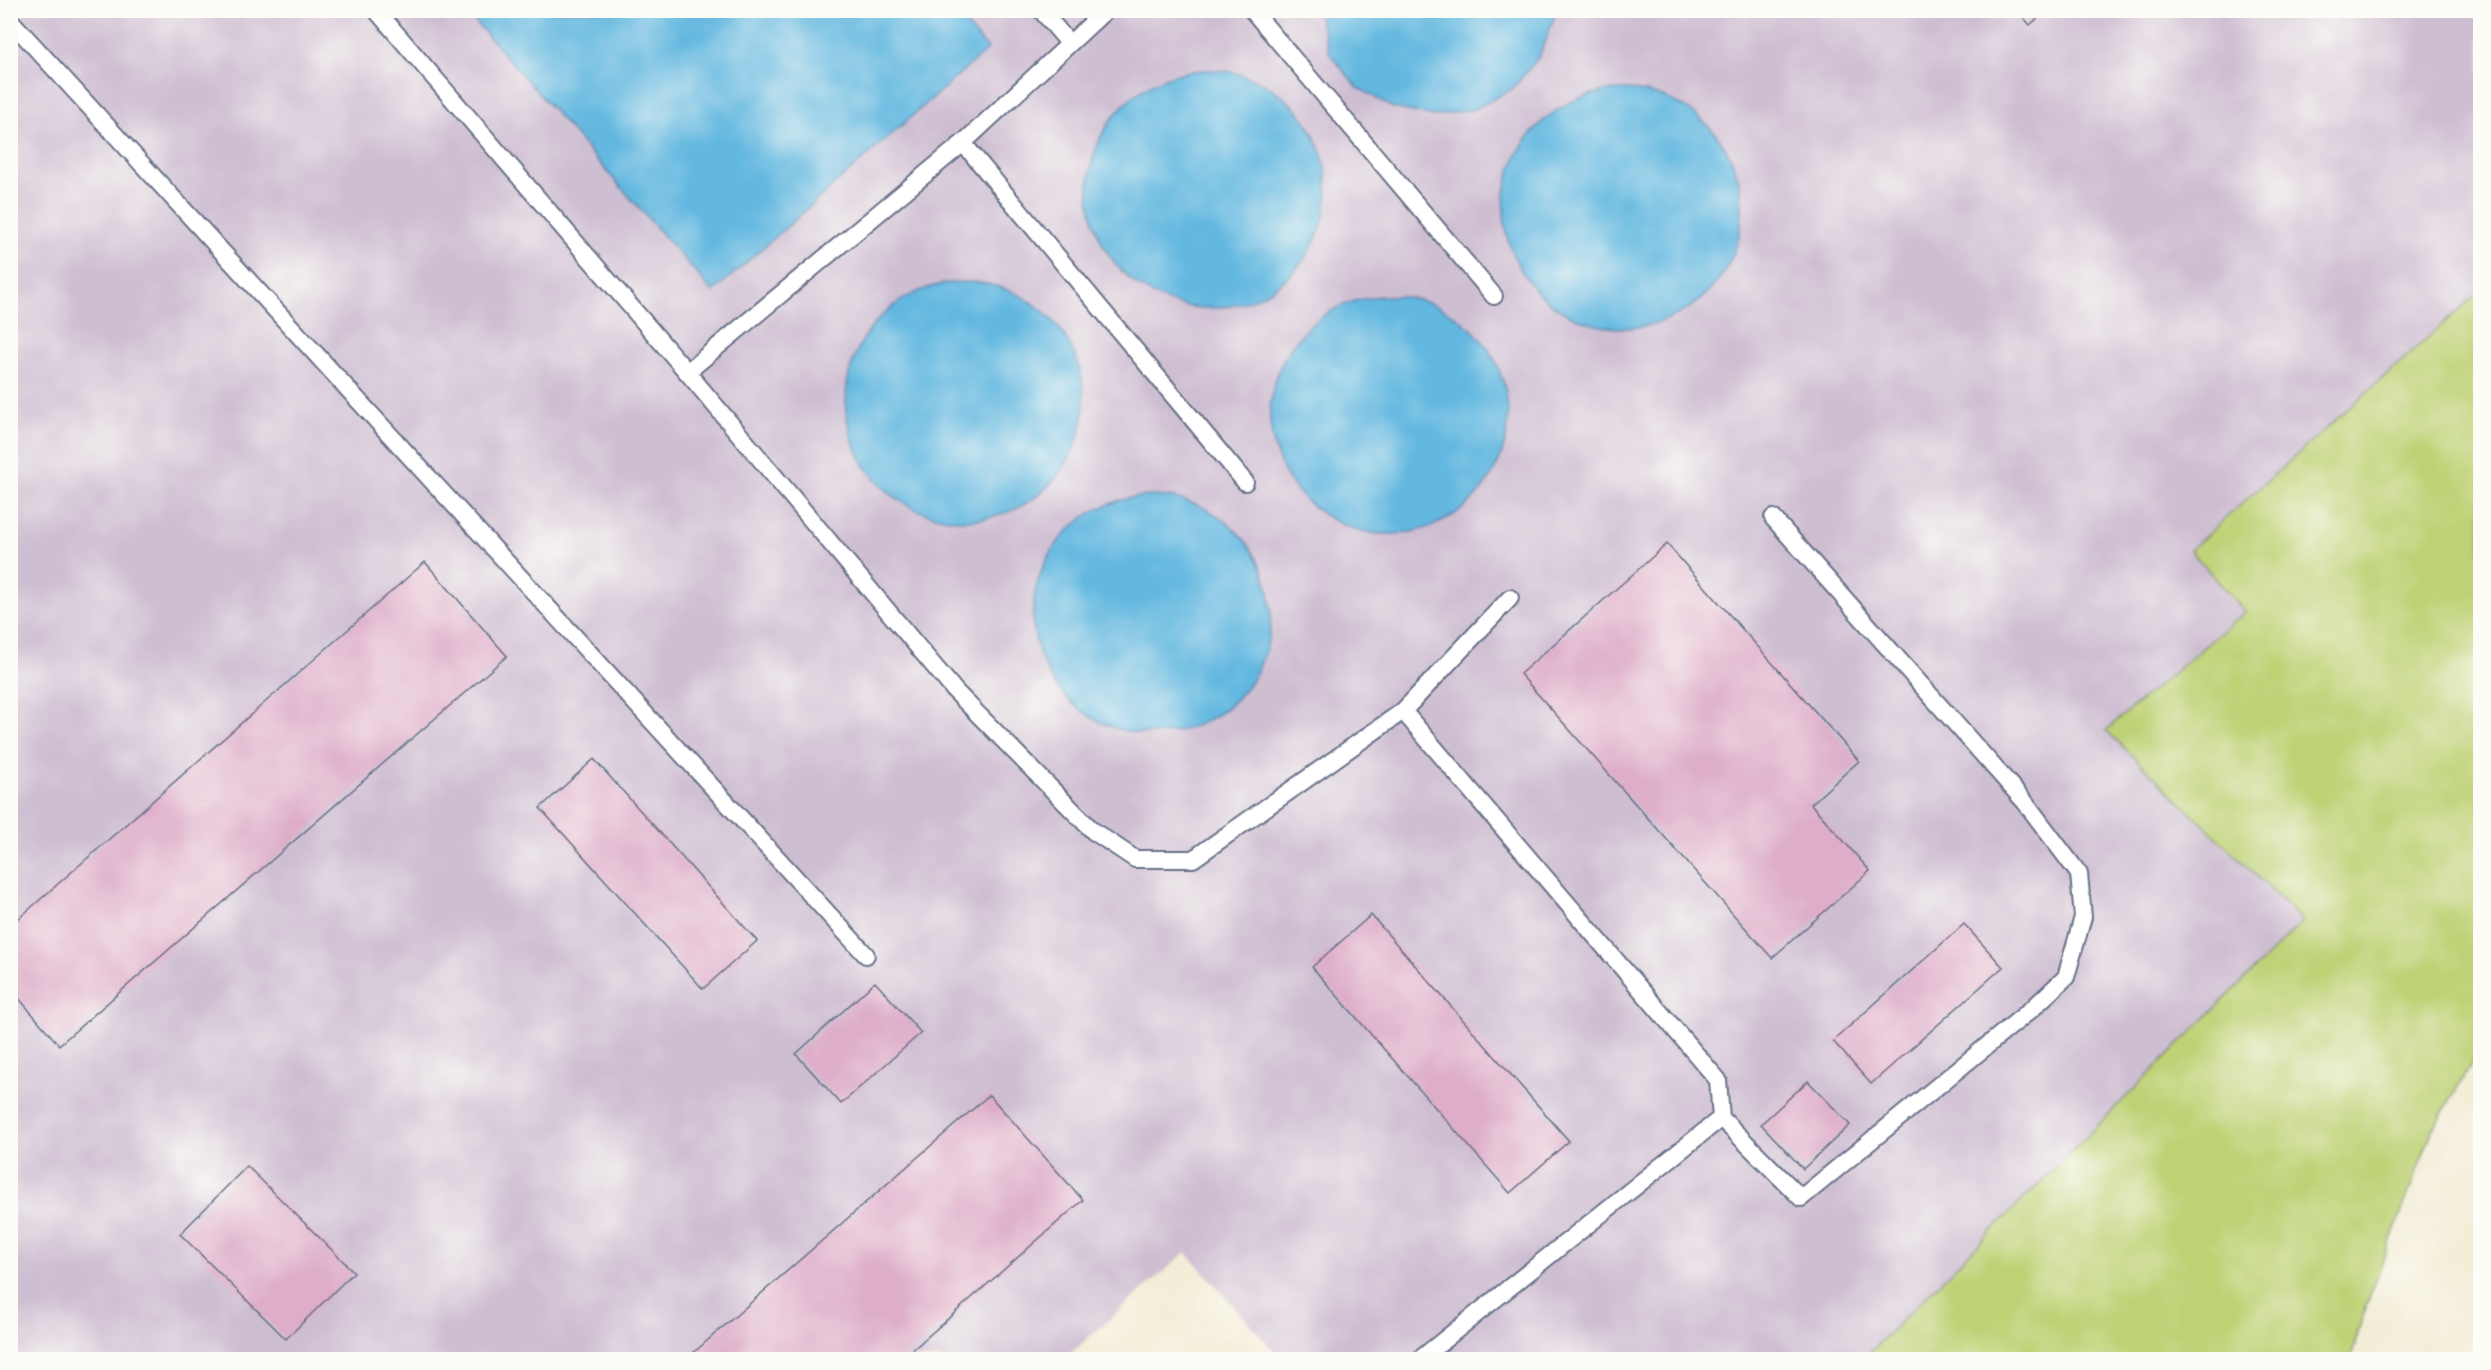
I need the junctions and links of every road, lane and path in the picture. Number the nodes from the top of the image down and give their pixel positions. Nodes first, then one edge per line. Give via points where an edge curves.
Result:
1 (376, 10) edge
2 (1041, 10) edge
3 (1106, 10) edge
4 (1252, 10) edge
5 (10, 20) edge
6 (1069, 43) junction
7 (963, 143) junction
8 (1494, 296) dead end
9 (687, 372) junction
10 (1245, 482) dead end
11 (1773, 518) dead end
12 (1510, 598) dead end
13 (1403, 711) junction
14 (866, 955) dead end
15 (1721, 1118) junction
16 (1419, 1359) edge

1 - 9 lane
2 - 6 lane
3 - 6 lane
4 - 8 lane
5 - 14 lane
6 - 7 lane
7 - 9 lane
7 - 10 lane
9 - 13 lane via 955,691 1093,831 1135,860 1193,859
11 - 15 lane via 2025,802 2079,874 2083,916 2066,977 1801,1198
12 - 13 lane
13 - 15 lane via 1718,1080
15 - 16 lane

